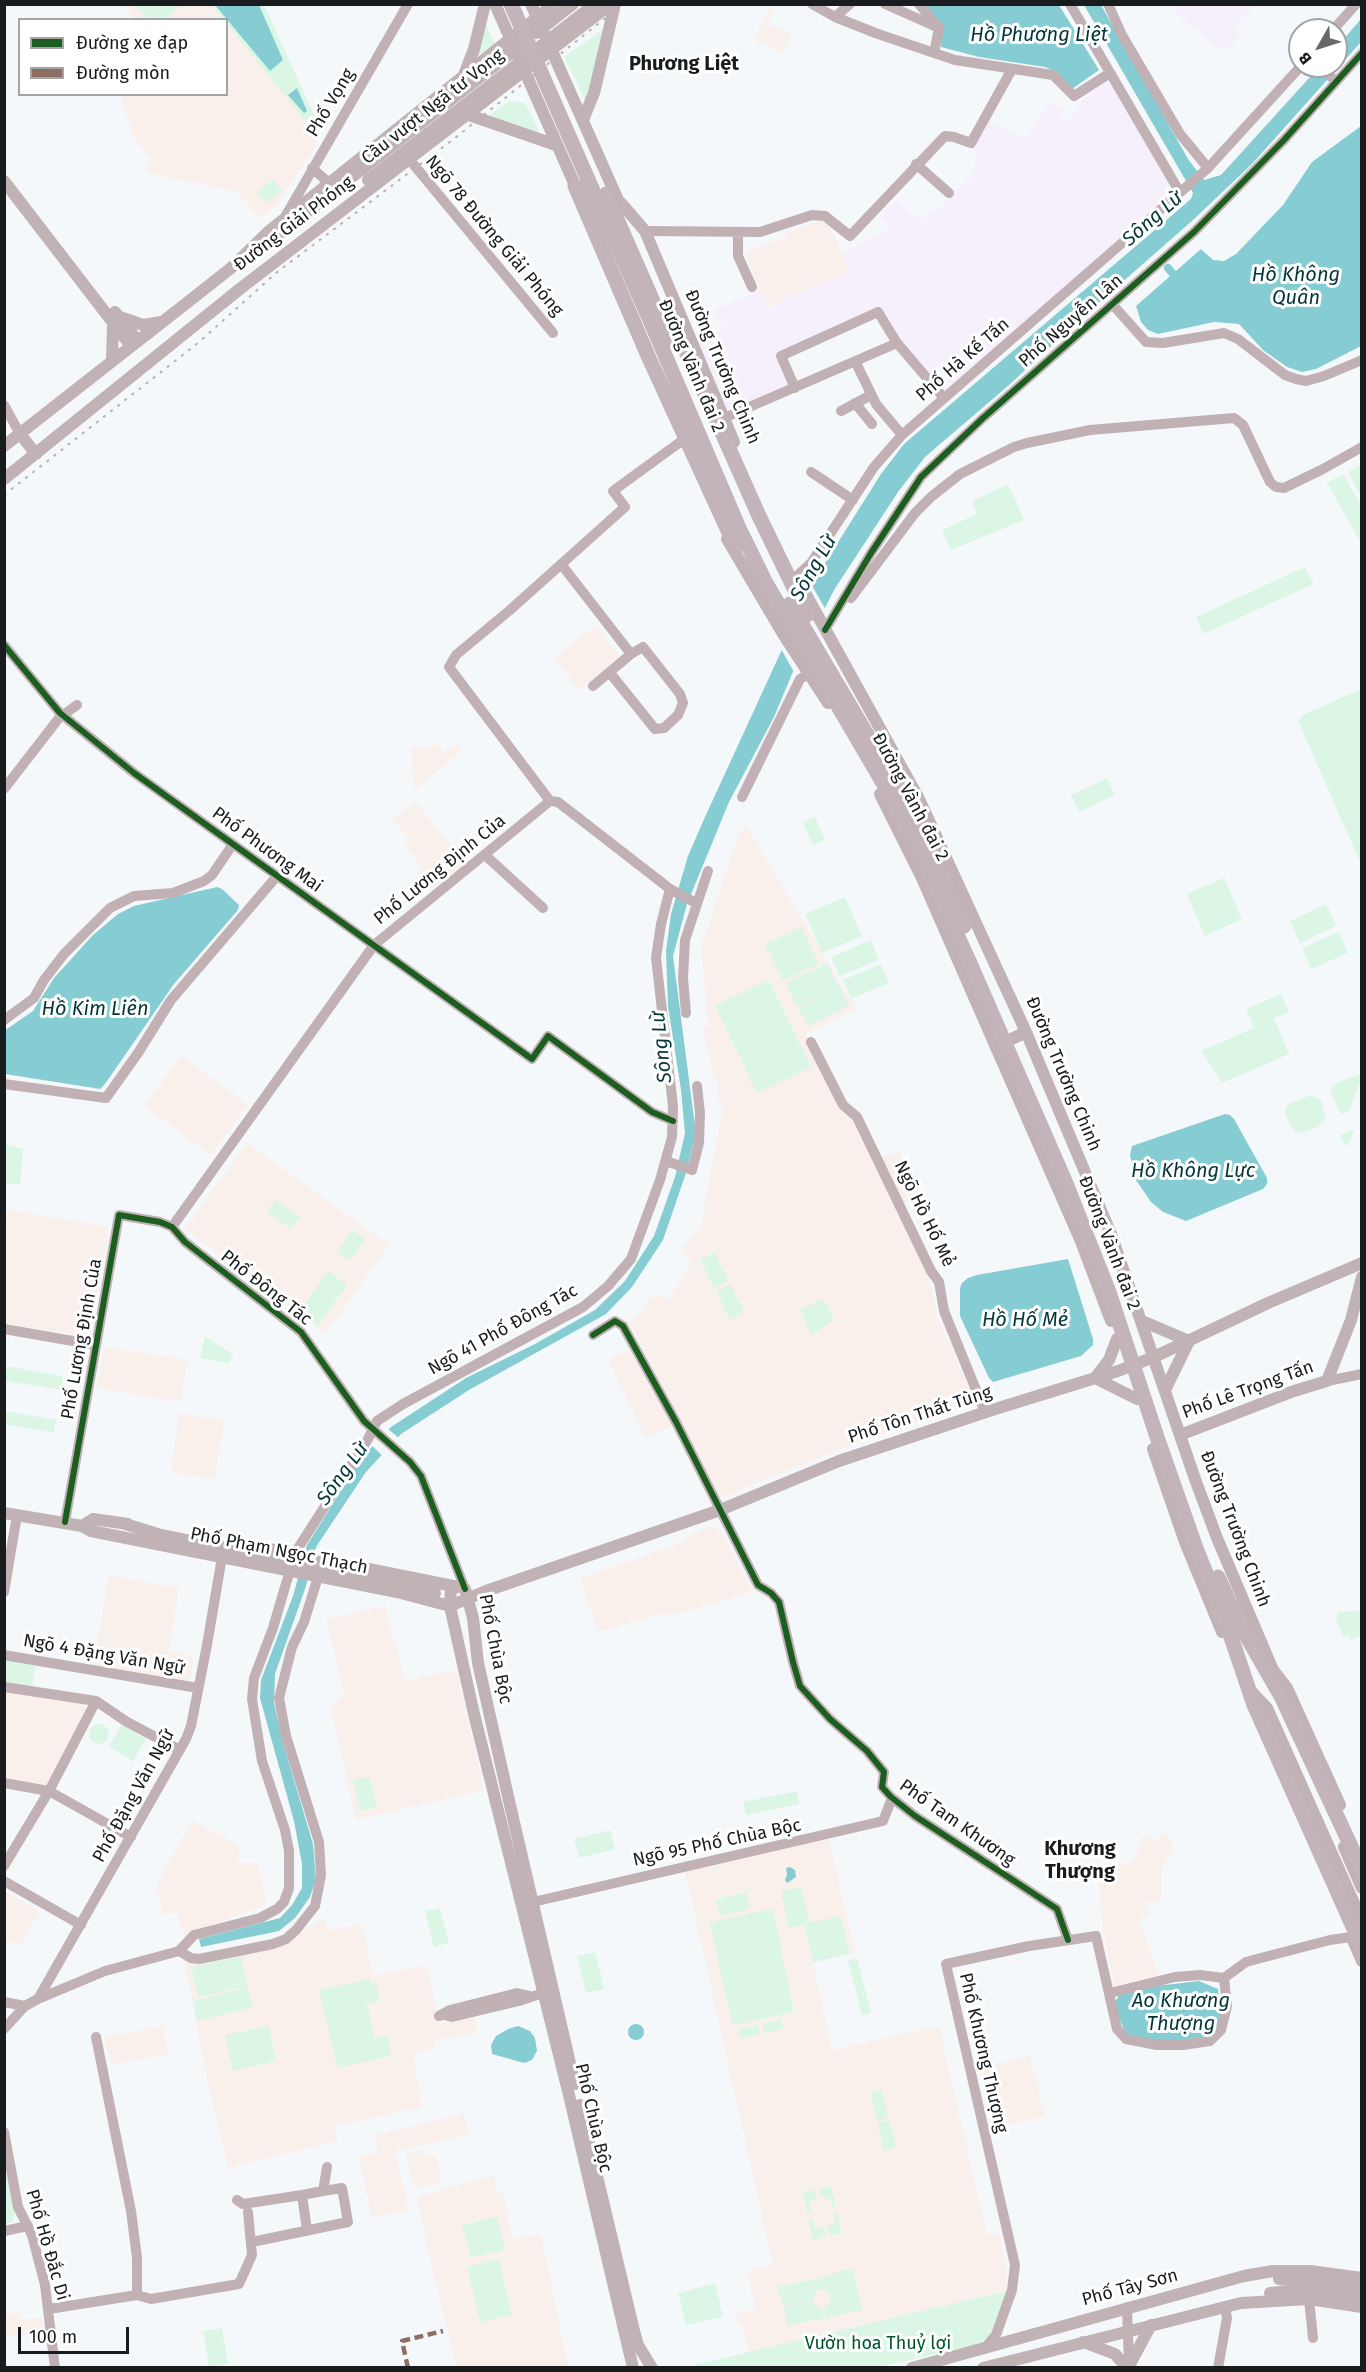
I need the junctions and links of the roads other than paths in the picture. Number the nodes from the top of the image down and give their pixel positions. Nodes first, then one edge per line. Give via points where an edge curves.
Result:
1 (408, 4) edge
2 (485, 4) edge
3 (495, 4) edge
4 (511, 4) edge
5 (522, 4) edge
6 (531, 4) edge
7 (554, 4) edge
8 (573, 4) edge
9 (595, 4) edge
10 (613, 4) edge
11 (812, 4) edge
12 (850, 4) edge
13 (885, 4) edge
14 (919, 4) edge
15 (1070, 4) edge
16 (1108, 4) edge
17 (1356, 4) edge
18 (835, 17) junction
19 (537, 18) junction
20 (1344, 18) edge
21 (939, 28) junction
22 (510, 39) junction
23 (552, 51) junction
24 (934, 53) junction
25 (1362, 53) edge
26 (1012, 69) junction
27 (525, 71) junction
28 (469, 73) junction
29 (1110, 74) junction
30 (1290, 78) edge
31 (1334, 79) joint
32 (565, 80) junction
33 (493, 96) junction
34 (537, 101) junction
35 (469, 114) junction
36 (583, 120) junction
37 (556, 145) junction
38 (409, 159) junction
39 (916, 164) junction
40 (312, 168) junction
41 (1204, 171) junction
42 (4, 181) edge
43 (329, 183) junction
44 (575, 186) junction
45 (1183, 188) junction
46 (950, 193) dead end
47 (621, 202) junction
48 (318, 211) junction
49 (284, 219) junction
50 (645, 231) junction
51 (738, 232) junction
52 (231, 268) junction
53 (752, 287) dead end
54 (241, 288) junction
55 (1113, 305) junction
56 (115, 319) junction
57 (164, 321) junction
58 (553, 333) dead end
59 (897, 343) junction
60 (134, 344) junction
61 (1362, 360) edge
62 (112, 361) junction
63 (856, 363) junction
64 (795, 388) junction
65 (871, 395) junction
66 (944, 398) junction
67 (855, 403) junction
68 (4, 405) edge
69 (841, 411) dead end
70 (724, 418) junction
71 (872, 424) dead end
72 (20, 434) junction
73 (902, 435) junction
74 (683, 440) junction
75 (4, 446) edge
76 (1362, 447) edge
77 (36, 454) junction
78 (726, 456) junction
79 (704, 467) junction
80 (811, 472) dead end
81 (4, 479) edge
82 (853, 500) junction
83 (782, 550) junction
84 (561, 564) junction
85 (750, 576) junction
86 (798, 582) junction
87 (845, 594) junction
88 (822, 625) junction
89 (4, 645) edge
90 (631, 654) junction
91 (610, 673) junction
92 (810, 674) junction
93 (593, 686) dead end
94 (834, 689) junction
95 (77, 705) dead end
96 (67, 716) junction
97 (906, 774) junction
98 (875, 783) junction
99 (4, 789) edge
100 (742, 797) dead end
101 (550, 801) junction
102 (232, 844) junction
103 (485, 855) junction
104 (708, 872) dead end
105 (277, 876) junction
106 (674, 891) junction
107 (692, 902) junction
108 (543, 908) dead end
109 (374, 945) junction
110 (686, 1013) dead end
111 (4, 1020) edge
112 (1026, 1032) junction
113 (811, 1042) dead end
114 (995, 1047) junction
115 (4, 1084) edge
116 (697, 1086) dead end
117 (673, 1121) junction
118 (669, 1162) junction
119 (172, 1227) junction
120 (1362, 1263) edge
121 (1362, 1276) edge
122 (1142, 1321) junction
123 (4, 1329) edge
124 (592, 1335) dead end
125 (1117, 1339) junction
126 (1189, 1341) junction
127 (96, 1345) junction
128 (1154, 1357) junction
129 (1127, 1368) junction
130 (1362, 1374) edge
131 (1095, 1378) junction
132 (1327, 1382) junction
133 (1165, 1390) junction
134 (1137, 1399) junction
135 (985, 1412) junction
136 (375, 1431) junction
137 (1180, 1435) junction
138 (720, 1509) junction
139 (11, 1514) edge
140 (65, 1522) junction
141 (122, 1523) junction
142 (82, 1526) junction
143 (161, 1535) junction
144 (120, 1537) junction
145 (297, 1553) junction
146 (222, 1557) junction
147 (290, 1570) junction
148 (458, 1572) junction
149 (400, 1574) junction
150 (318, 1577) junction
151 (1234, 1580) junction
152 (452, 1586) junction
153 (4, 1592) edge
154 (397, 1592) junction
155 (1204, 1592) junction
156 (467, 1594) junction
157 (450, 1606) junction
158 (1234, 1626) junction
159 (475, 1641) junction
160 (459, 1645) junction
161 (4, 1655) edge
162 (1273, 1670) junction
163 (1244, 1684) junction
164 (4, 1687) edge
165 (198, 1688) junction
166 (1277, 1688) junction
167 (96, 1701) junction
168 (180, 1750) junction
169 (4, 1783) edge
170 (49, 1791) junction
171 (892, 1798) junction
172 (504, 1807) junction
173 (131, 1837) junction
174 (1362, 1853) edge
175 (4, 1866) edge
176 (1362, 1870) edge
177 (4, 1881) edge
178 (1362, 1888) edge
179 (533, 1902) junction
180 (1362, 1921) edge
181 (81, 1925) junction
182 (1068, 1940) junction
183 (1356, 1942) edge
184 (179, 1951) junction
185 (1362, 1960) edge
186 (52, 1977) junction
187 (1224, 1978) junction
188 (64, 1988) junction
189 (548, 1992) junction
190 (1110, 1992) junction
191 (38, 1999) junction
192 (4, 2002) edge
193 (25, 2006) junction
194 (441, 2015) dead end
195 (4, 2029) edge
196 (96, 2037) dead end
197 (4, 2132) edge
198 (327, 2167) dead end
199 (323, 2191) junction
200 (302, 2196) junction
201 (237, 2200) dead end
202 (252, 2203) junction
203 (20, 2215) junction
204 (28, 2226) junction
205 (9, 2230) edge
206 (307, 2230) junction
207 (252, 2242) junction
208 (1362, 2278) edge
209 (1228, 2280) junction
210 (1362, 2287) edge
211 (137, 2295) junction
212 (1362, 2297) edge
213 (1309, 2300) junction
214 (1241, 2303) junction
215 (1127, 2307) junction
216 (1225, 2307) junction
217 (1362, 2307) edge
218 (49, 2309) junction
219 (1151, 2325) junction
220 (1129, 2331) junction
221 (1313, 2338) dead end
222 (1082, 2341) junction
223 (984, 2349) junction
224 (1016, 2364) edge
225 (55, 2367) edge
226 (633, 2367) edge
227 (652, 2367) edge
228 (912, 2367) edge
229 (983, 2367) edge
230 (1128, 2367) edge
231 (1218, 2367) edge

1 - 40 street, Phố Vọng
2 - 28 main road
3 - 22 main road
4 - 94 highway, Đường Vành đai 2 via 739,528 766,583
5 - 94 highway, Đường Vành đai 2 via 748,523
6 - 19 main road, Đường Trường Chinh
7 - 19 main road, Đường Giải Phóng
8 - 48 main road, Cầu vượt Ngã tư Vọng
9 - 48 main road, Cầu vượt Ngã tư Vọng
10 - 23 main road, Đường Giải Phóng
10 - 36 main road via 594,93
11 - 18 street
12 - 18 street
13 - 21 street
14 - 21 street
15 - 29 street
16 - 41 street via 1122,35
17 - 20 street
18 - 24 street
19 - 22 main road, Đường Giải Phóng
19 - 23 main road, Đường Trường Chinh
21 - 24 street
22 - 27 main road
22 - 28 main road, Đường Giải Phóng
23 - 27 main road, Đường Giải Phóng
23 - 32 main road, Đường Trường Chinh
24 - 26 street
25 - 31 street, Phố Nguyễn Lân
26 - 29 street via 1053,75 1074,96
26 - 39 street via 970,143 945,136
27 - 33 main road, Đường Giải Phóng
27 - 34 main road
28 - 33 main road via 488,75 494,83
28 - 43 main road, Đường Giải Phóng
29 - 45 street
30 - 41 street, Phố Hà Kế Tấn
31 - 55 street, Phố Nguyễn Lân via 1284,140 1194,232
32 - 34 main road
32 - 36 main road, Đường Trường Chinh
33 - 35 main road, Đường Giải Phóng
34 - 37 main road
35 - 37 main road
35 - 38 main road, Đường Giải Phóng
36 - 47 main road, Đường Trường Chinh
37 - 44 main road
38 - 54 main road, Đường Giải Phóng
38 - 58 street, Ngõ 78 Đường Giải Phóng
39 - 46 street
39 - 51 street via 850,236 825,216 812,215 760,232
40 - 43 street
40 - 49 street, Phố Vọng
41 - 45 street, Phố Hà Kế Tấn
42 - 56 main road
43 - 49 main road, Đường Giải Phóng
44 - 74 main road via 594,247
44 - 79 main road
44 - 94 highway via 729,533 797,648
45 - 66 street, Phố Hà Kế Tấn
47 - 50 main road, Đường Trường Chinh
47 - 78 main road, Đường Trường Chinh via 627,229
47 - 94 highway
48 - 52 main road, Cầu vượt Ngã tư Vọng
48 - 54 main road, Cầu vượt Ngã tư Vọng
49 - 52 main road, Đường Giải Phóng
50 - 51 street
50 - 70 main road, Đường Trường Chinh
51 - 53 street via 738,256
52 - 57 main road, Đường Giải Phóng
54 - 77 main road, Đường Giải Phóng
55 - 61 street via 1146,342 1224,333 1296,379 1306,381 1324,376
55 - 87 street, Phố Nguyễn Lân via 921,477
56 - 57 main road via 148,325
56 - 60 main road
56 - 62 main road
57 - 60 main road, Đường Giải Phóng
59 - 63 street
59 - 64 street via 878,312 781,356
59 - 66 street
60 - 62 main road, Đường Giải Phóng
62 - 72 main road, Đường Giải Phóng
63 - 64 street
63 - 65 street
64 - 70 street
65 - 67 street
65 - 73 street
66 - 73 street, Phố Hà Kế Tấn
67 - 69 street
67 - 71 street
68 - 72 street
70 - 83 main road, Đường Trường Chinh
72 - 75 main road, Đường Giải Phóng
72 - 77 main road
73 - 82 street, Phố Hà Kế Tấn
74 - 84 street via 613,490 625,507
74 - 85 main road via 729,542
76 - 87 street via 1284,488 1270,482 1243,425 1234,417 1090,430 1027,443 960,474 931,497 850,598
77 - 81 main road, Đường Giải Phóng
78 - 79 main road
78 - 83 main road, Đường Trường Chinh via 754,516
79 - 85 main road via 736,535
80 - 82 street
82 - 86 street, Phố Hà Kế Tấn
83 - 86 main road, Đường Trường Chinh
84 - 90 street
84 - 101 street via 456,655 449,667
85 - 92 main road
86 - 88 main road, Đường Trường Chinh
87 - 88 street, Phố Nguyễn Lân
88 - 97 main road, Đường Trường Chinh
89 - 96 street, Phố Phương Mai
90 - 91 street
90 - 91 street via 643,647 674,685 683,703 678,715 664,728 655,729
91 - 93 street
92 - 98 main road
92 - 100 street via 800,679
94 - 158 highway, Đường Vành đai 2 via 891,775 934,857 1076,1182 1117,1285
95 - 96 street
96 - 99 street
96 - 102 street, Phố Phương Mai via 134,773
97 - 98 main road
97 - 112 main road, Đường Trường Chinh
98 - 114 main road via 922,878
101 - 103 street, Phố Lương Định Của
101 - 106 street via 558,802 596,829
102 - 105 street, Phố Phương Mai
102 - 111 street via 204,881 172,893 134,896 110,908 64,954 34,998
103 - 108 street
103 - 109 street, Phố Lương Định Của
104 - 107 street
105 - 109 street, Phố Phương Mai
105 - 115 street via 171,1000 106,1098
106 - 107 street
106 - 117 street, Ngõ 41 Phố Đông Tác via 657,944
107 - 110 street via 685,940
109 - 117 street, Phố Phương Mai via 532,1059 548,1036 652,1112
109 - 119 street, Phố Lương Định Của
112 - 114 main road
112 - 122 main road, Đường Trường Chinh via 1112,1234
113 - 135 street, Ngõ Hồ Hố Mẻ via 843,1105 857,1117 939,1282 944,1311
114 - 125 main road via 1080,1239
116 - 118 street via 699,1143 690,1169
117 - 118 street, Ngõ 41 Phố Đông Tác
118 - 136 street, Ngõ 41 Phố Đông Tác via 636,1247 608,1286 583,1307 389,1412 377,1421
119 - 127 street, Phố Lương Định Của via 119,1215
119 - 136 street, Phố Đông Tác via 200,1255 301,1332
120 - 126 main road, Phố Tôn Thất Tùng
121 - 132 main road, Phố Lê Trọng Tấn via 1351,1320
122 - 126 main road
122 - 128 main road, Đường Trường Chinh
123 - 127 street
124 - 138 street, Phố Tam Khương via 615,1321 623,1326
125 - 129 main road
125 - 131 main road via 1110,1358
126 - 128 main road, Phố Tôn Thất Tùng
126 - 133 main road
127 - 140 street, Phố Lương Định Của
128 - 129 main road, Phố Tôn Thất Tùng
128 - 133 main road, Đường Trường Chinh
129 - 131 main road, Phố Tôn Thất Tùng
129 - 134 main road
130 - 132 street
131 - 134 main road
131 - 135 main road, Phố Tôn Thất Tùng
132 - 137 main road, Phố Lê Trọng Tấn
133 - 137 main road, Đường Trường Chinh
134 - 155 main road
135 - 138 main road, Phố Tôn Thất Tùng via 839,1461
136 - 145 street, Ngõ 41 Phố Đông Tác
136 - 148 street, Phố Đông Tác via 421,1476
137 - 151 main road, Đường Trường Chinh
138 - 156 main road, Phố Tôn Thất Tùng via 486,1591
138 - 171 street, Phố Tam Khương via 758,1585 779,1602 800,1686 867,1751 884,1772 882,1787
139 - 140 main road, Phố Phạm Ngọc Thạch
139 - 153 street
140 - 142 main road, Phố Phạm Ngọc Thạch
141 - 142 main road, Phố Phạm Ngọc Thạch via 93,1519
141 - 143 main road
141 - 145 main road, Phố Phạm Ngọc Thạch
142 - 144 main road, Phố Phạm Ngọc Thạch
143 - 144 main road
143 - 172 main road via 392,1582 444,1598 461,1623
144 - 146 main road, Phố Phạm Ngọc Thạch
145 - 149 main road, Phố Phạm Ngọc Thạch
146 - 147 main road, Phố Phạm Ngọc Thạch
146 - 165 street, Phố Đặng Văn Ngữ
147 - 150 main road, Phố Phạm Ngọc Thạch
147 - 184 street via 254,1678 252,1699 262,1761 285,1830 289,1888 284,1902 269,1914 194,1935
148 - 152 street
148 - 156 street, Phố Đông Tác
149 - 152 main road, Phố Phạm Ngọc Thạch
149 - 154 main road
150 - 154 main road, Phố Phạm Ngọc Thạch
150 - 184 street via 292,1647 279,1698 286,1736 319,1842 321,1875 315,1906 296,1930 273,1944 199,1959
151 - 155 main road
151 - 162 main road, Đường Trường Chinh
152 - 156 main road, Phố Chùa Bộc
152 - 157 main road, Phố Chùa Bộc
154 - 157 main road, Phố Phạm Ngọc Thạch
155 - 163 main road
156 - 157 main road
156 - 159 main road, Phố Chùa Bộc
157 - 160 main road, Phố Chùa Bộc
158 - 166 highway
158 - 183 highway via 1254,1705
159 - 160 main road
159 - 172 main road, Phố Chùa Bộc
160 - 172 main road, Phố Chùa Bộc via 490,1784
161 - 165 street, Ngõ 4 Đặng Văn Ngữ
162 - 166 main road, Đường Trường Chinh
162 - 174 main road, Đường Trường Chinh via 1287,1688
163 - 180 main road via 1267,1708
163 - 183 main road
164 - 167 street
165 - 168 street, Phố Đặng Văn Ngữ via 191,1726
166 - 176 highway
166 - 178 main road, Đường Trường Chinh via 1281,1707
167 - 168 street
167 - 170 street
168 - 173 street, Phố Đặng Văn Ngữ
169 - 170 street
170 - 173 street
170 - 175 street
171 - 179 street, Ngõ 95 Phố Chùa Bộc via 883,1821
171 - 182 street, Phố Tam Khương via 1057,1909
172 - 179 main road, Phố Chùa Bộc
172 - 189 main road, Phố Chùa Bộc
173 - 181 street, Phố Đặng Văn Ngữ
177 - 181 street
179 - 189 main road, Phố Chùa Bộc
181 - 186 street, Phố Đặng Văn Ngữ
182 - 190 street, Phố Khương Thượng via 1096,1936
182 - 223 street, Phố Khương Thượng via 946,1964 1015,2265 1012,2290 996,2335
183 - 185 main road
183 - 187 street via 1330,1940 1246,1962
184 - 188 street via 118,1966
186 - 188 street
186 - 191 street, Phố Đặng Văn Ngữ
187 - 190 street via 1175,1977
187 - 190 street, Phố Khương Thượng via 1227,2006 1221,2030 1210,2041 1183,2045 1126,2039 1118,2030
188 - 191 street
189 - 194 street via 476,2007 452,2017
189 - 226 main road, Phố Chùa Bộc
189 - 227 main road, Phố Chùa Bộc via 578,2085 634,2331
191 - 193 street, Phố Đặng Văn Ngữ
192 - 193 street
193 - 195 street, Phố Đặng Văn Ngữ
196 - 211 street via 130,2211 137,2258
197 - 203 street, Phố Hồ Đắc Di
198 - 199 street
199 - 200 street
199 - 206 street via 342,2188 348,2222
200 - 202 street
200 - 206 street
201 - 202 street via 243,2205
202 - 207 street
203 - 204 street, Phố Hồ Đắc Di
203 - 205 street
204 - 205 street
204 - 218 street, Phố Hồ Đắc Di
206 - 207 street
207 - 211 street via 252,2255 239,2283 151,2299
208 - 209 main road, Phố Tây Sơn via 1285,2271
209 - 210 main road via 1328,2281
209 - 215 main road, Phố Tây Sơn
211 - 218 street
212 - 214 main road via 1297,2290 1258,2294
213 - 214 main road
213 - 217 main road
213 - 221 street
214 - 216 main road
215 - 220 street
215 - 223 main road, Phố Tây Sơn
216 - 219 main road
216 - 231 street via 1227,2318
218 - 225 street, Phố Hồ Đắc Di
219 - 220 main road
219 - 230 main road
220 - 222 main road
220 - 230 street
222 - 224 main road
222 - 230 main road via 1115,2354
223 - 228 main road, Phố Tây Sơn
224 - 229 main road

